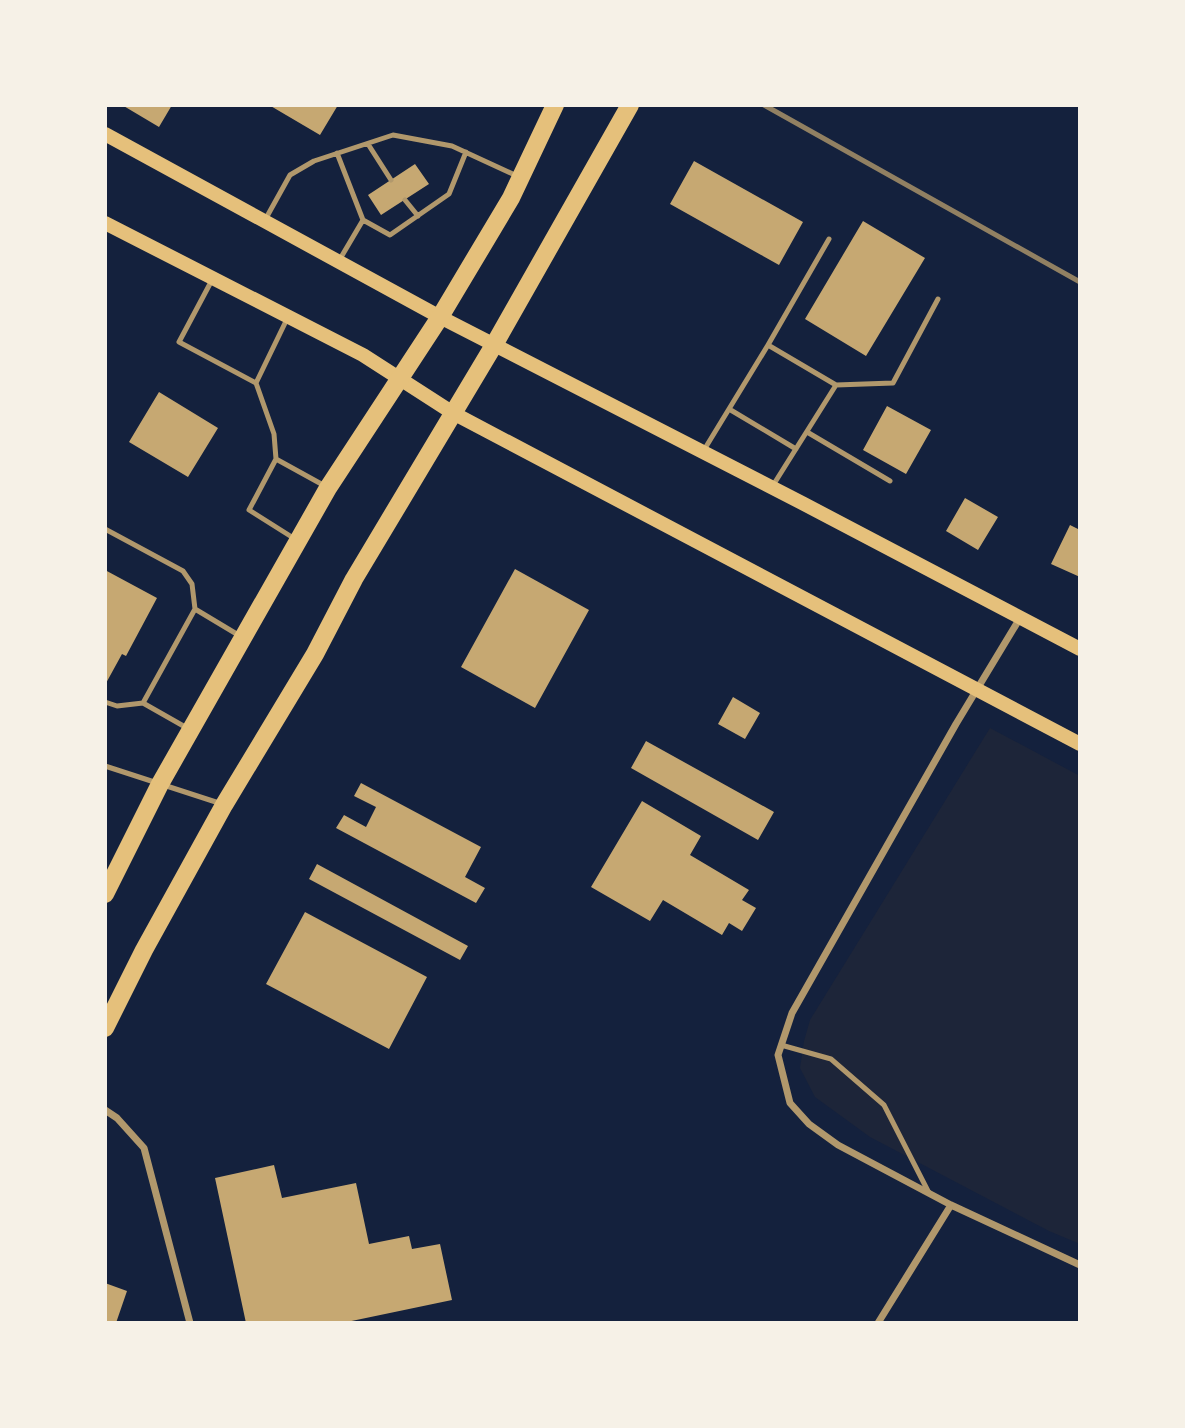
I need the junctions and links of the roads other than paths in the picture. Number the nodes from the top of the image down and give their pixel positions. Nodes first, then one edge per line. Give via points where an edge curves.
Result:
1 (555, 105) edge
2 (630, 105) edge
3 (105, 134) edge
4 (368, 144) junction
5 (466, 152) junction
6 (337, 153) junction
7 (520, 178) junction
8 (391, 180) dead end
9 (405, 200) dead end
10 (418, 216) junction
11 (363, 220) junction
12 (264, 222) junction
13 (105, 223) edge
14 (829, 239) dead end
15 (338, 262) junction
16 (213, 278) junction
17 (938, 299) dead end
18 (288, 316) junction
19 (440, 317) junction
20 (494, 345) junction
21 (768, 345) junction
22 (400, 378) junction
23 (256, 383) junction
24 (836, 385) junction
25 (729, 409) junction
26 (453, 413) junction
27 (807, 432) junction
28 (796, 449) junction
29 (703, 452) junction
30 (276, 458) junction
31 (890, 481) dead end
32 (772, 487) junction
33 (328, 488) junction
34 (105, 529) edge
35 (298, 541) junction
36 (195, 609) junction
37 (1020, 618) junction
38 (243, 638) junction
39 (1080, 649) edge
40 (977, 689) junction
41 (105, 702) edge
42 (143, 703) junction
43 (190, 730) junction
44 (1080, 744) edge
45 (105, 766) edge
46 (160, 784) junction
47 (224, 804) junction
48 (105, 894) edge
49 (105, 1028) edge
50 (782, 1045) junction
51 (105, 1110) edge
52 (929, 1193) junction
53 (951, 1205) junction
54 (1080, 1265) edge
55 (190, 1323) edge
56 (878, 1323) edge

1 - 7 main road
2 - 20 main road
3 - 12 main road
4 - 5 lane via 394,135
4 - 6 lane
4 - 8 lane
5 - 7 lane
5 - 10 lane via 449,194
6 - 11 lane
6 - 12 lane via 290,175
7 - 19 main road
9 - 10 lane
10 - 11 lane via 390,235
11 - 15 lane
12 - 15 main road
13 - 16 main road
14 - 21 lane
15 - 19 main road
16 - 18 main road
16 - 23 lane via 179,342
17 - 24 lane via 893,383
18 - 22 main road
18 - 23 lane
19 - 20 main road
19 - 22 main road
20 - 26 main road
20 - 29 main road
21 - 24 lane
21 - 25 lane
22 - 26 main road
22 - 33 main road
23 - 30 lane via 274,434
24 - 27 lane
25 - 28 lane
25 - 29 lane
26 - 40 main road
26 - 47 main road
27 - 28 lane
27 - 31 lane
28 - 32 lane
29 - 32 main road
30 - 33 lane
30 - 35 lane via 249,510
32 - 37 main road
33 - 35 main road
34 - 36 lane via 183,571 192,584
35 - 38 main road
36 - 38 lane
36 - 42 lane
37 - 39 main road
37 - 40 street
38 - 43 main road
40 - 44 main road
40 - 50 street via 792,1013
41 - 42 lane via 117,706
42 - 43 lane
43 - 46 main road
45 - 46 lane
46 - 47 lane
46 - 48 main road
47 - 49 main road
50 - 52 lane via 831,1059 884,1105
50 - 52 street via 778,1055 790,1103 809,1124 838,1145
51 - 55 street via 144,1148
52 - 53 street
53 - 54 street
53 - 56 street

